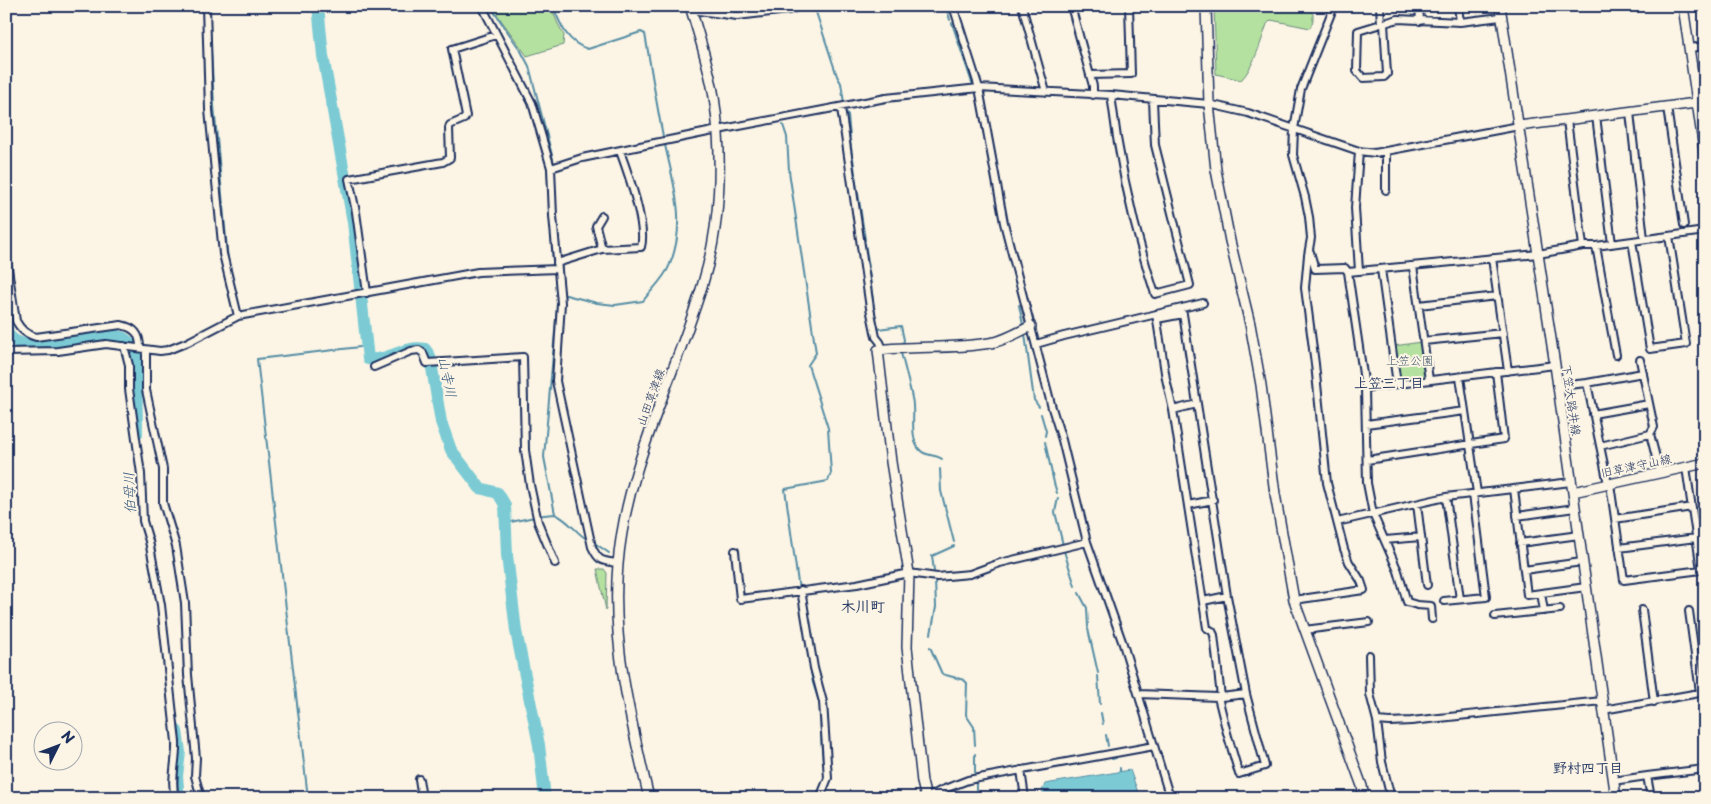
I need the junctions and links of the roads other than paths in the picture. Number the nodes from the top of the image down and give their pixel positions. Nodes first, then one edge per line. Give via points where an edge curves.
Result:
1 (206, 6) edge
2 (482, 6) edge
3 (802, 6) edge
4 (953, 6) edge
5 (1022, 6) edge
6 (1071, 6) edge
7 (1129, 6) edge
8 (1206, 6) edge
9 (1334, 6) edge
10 (1380, 6) edge
11 (1419, 6) edge
12 (1458, 6) edge
13 (1500, 6) edge
14 (1683, 6) edge
15 (691, 8) edge
16 (1501, 18) junction
17 (1420, 21) junction
18 (1460, 22) junction
19 (1382, 23) junction
20 (496, 35) junction
21 (1705, 46) edge
22 (1690, 48) junction
23 (1090, 75) junction
24 (979, 88) junction
25 (1046, 92) junction
26 (1093, 95) junction
27 (1111, 95) junction
28 (1153, 100) junction
29 (1700, 103) edge
30 (1206, 104) junction
31 (1667, 107) junction
32 (841, 108) junction
33 (1630, 112) junction
34 (1596, 116) junction
35 (1566, 120) junction
36 (1518, 126) junction
37 (1294, 129) junction
38 (718, 130) junction
39 (620, 151) junction
40 (1359, 151) junction
41 (1386, 151) junction
42 (1705, 156) edge
43 (551, 168) junction
44 (1386, 190) dead end
45 (602, 216) dead end
46 (1684, 225) dead end
47 (1705, 231) edge
48 (1669, 236) junction
49 (1644, 239) junction
50 (1632, 241) junction
51 (1309, 244) junction
52 (1612, 244) junction
53 (1583, 246) junction
54 (1596, 246) junction
55 (602, 249) junction
56 (1538, 254) junction
57 (6, 255) edge
58 (1492, 258) junction
59 (558, 266) junction
60 (1413, 266) junction
61 (1382, 269) junction
62 (1359, 271) junction
63 (1348, 272) junction
64 (367, 293) junction
65 (1497, 296) junction
66 (1203, 303) dead end
67 (1419, 305) junction
68 (238, 316) junction
69 (1156, 316) junction
70 (1031, 326) junction
71 (1503, 333) junction
72 (1424, 341) junction
73 (1036, 344) junction
74 (124, 346) junction
75 (143, 349) junction
76 (883, 349) junction
77 (6, 352) edge
78 (1616, 355) dead end
79 (1640, 360) dead end
80 (1555, 365) junction
81 (374, 367) dead end
82 (1508, 371) junction
83 (1496, 372) junction
84 (1643, 373) junction
85 (1460, 377) junction
86 (1429, 380) junction
87 (1586, 383) junction
88 (1397, 384) junction
89 (1558, 386) junction
90 (1365, 388) junction
91 (1197, 404) junction
92 (1649, 404) junction
93 (1173, 410) junction
94 (1465, 411) junction
95 (1593, 414) junction
96 (1366, 424) junction
97 (1650, 434) junction
98 (1470, 445) junction
99 (1600, 446) junction
100 (1367, 460) junction
101 (1705, 462) edge
102 (1686, 467) junction
103 (1660, 473) junction
104 (1570, 482) junction
105 (1609, 484) junction
106 (1514, 489) junction
107 (1573, 492) junction
108 (1475, 493) junction
109 (1446, 497) junction
110 (1213, 500) junction
111 (1417, 504) junction
112 (1188, 505) junction
113 (1692, 507) junction
114 (1575, 508) junction
115 (1373, 514) junction
116 (1517, 516) junction
117 (1615, 519) junction
118 (1336, 522) junction
119 (1579, 534) junction
120 (1421, 537) junction
121 (1696, 538) junction
122 (1385, 540) junction
123 (1087, 542) junction
124 (1520, 543) junction
125 (1619, 548) junction
126 (736, 551) dead end
127 (1582, 562) junction
128 (555, 563) dead end
129 (618, 563) junction
130 (1524, 570) junction
131 (909, 573) junction
132 (1427, 585) dead end
133 (1586, 587) junction
134 (801, 590) junction
135 (1541, 593) junction
136 (1227, 596) junction
137 (1460, 599) junction
138 (1294, 600) junction
139 (1203, 601) junction
140 (1444, 601) dead end
141 (1560, 609) dead end
142 (1642, 610) dead end
143 (1544, 611) junction
144 (1689, 611) dead end
145 (1495, 616) dead end
146 (1432, 619) dead end
147 (1369, 622) dead end
148 (1304, 630) junction
149 (1368, 655) dead end
150 (1703, 692) edge
151 (1139, 694) junction
152 (1246, 694) junction
153 (1220, 697) junction
154 (1654, 702) junction
155 (1603, 706) junction
156 (1377, 721) junction
157 (1154, 746) junction
158 (1705, 769) edge
159 (1021, 770) junction
160 (1647, 776) junction
161 (420, 780) dead end
162 (1613, 781) junction
163 (175, 798) edge
164 (201, 798) edge
165 (422, 798) edge
166 (649, 798) edge
167 (820, 798) edge
168 (926, 798) edge
169 (1026, 798) edge
170 (1170, 798) edge
171 (1364, 798) edge
172 (1390, 798) edge
173 (1616, 798) edge
174 (1651, 798) edge

1 - 68 street via 209,110 223,254
2 - 20 street
3 - 15 street via 737,16
4 - 24 street
5 - 25 street
6 - 23 street
7 - 23 street via 1131,74
8 - 30 street
9 - 37 street via 1301,89
10 - 19 street
11 - 17 street
12 - 18 street
13 - 16 street, 下笠大路井線
14 - 22 street
15 - 38 street, 山田草津線 via 707,63
16 - 18 street
16 - 36 street, 下笠大路井線
17 - 18 street
17 - 19 street via 1398,19
19 - 19 street via 1358,31 1357,71 1363,78 1387,74
20 - 43 street via 532,103
20 - 64 street via 452,49 466,116 450,125 450,158 349,179
21 - 22 street
22 - 29 street
23 - 26 street
24 - 25 street
24 - 32 street via 886,98
24 - 70 street via 998,194
25 - 26 street
26 - 27 street
27 - 28 street
27 - 28 street via 1116,140 1155,294 1190,285 1155,145
28 - 30 street
29 - 31 street
29 - 42 street
30 - 37 street via 1248,113
30 - 138 street via 1216,170 1261,385 1275,494
31 - 33 street
31 - 46 street
32 - 38 street
32 - 76 street via 870,308 876,337
33 - 34 street
33 - 49 street
34 - 35 street
34 - 52 street
35 - 36 street
35 - 53 street
36 - 41 street
36 - 56 street, 下笠大路井線
37 - 40 street
37 - 51 street via 1293,155 1305,196
38 - 39 street
38 - 129 street, 山田草津線 via 717,214 703,282 636,470 624,518
39 - 43 street
39 - 55 street via 634,191 642,244 641,247
40 - 41 street
40 - 62 street via 1355,208
41 - 44 street
43 - 59 street
45 - 55 street via 596,226
47 - 48 street
48 - 49 street
48 - 50 street via 1686,344 1650,348
49 - 50 street
50 - 52 street
51 - 63 street via 1315,269 1345,268
51 - 118 street via 1305,288 1327,483
52 - 54 street
53 - 54 street
53 - 56 street
54 - 78 street
55 - 59 street
56 - 58 street
56 - 80 street, 下笠大路井線
57 - 75 street via 16,321 26,333 36,337 121,325 136,332
58 - 60 street
58 - 65 street
59 - 64 street via 478,272
59 - 129 street via 560,303 556,381 592,547 597,558
60 - 61 street
60 - 67 street
61 - 62 street
61 - 88 street
62 - 63 street
63 - 90 street
64 - 68 street
65 - 67 street
65 - 71 street
66 - 69 street
67 - 72 street
68 - 75 street via 168,350
69 - 73 street
69 - 91 street via 1183,314
69 - 93 street
70 - 73 street
70 - 76 street via 995,342
71 - 72 street
71 - 82 street
72 - 86 street
73 - 123 street
74 - 75 street
74 - 77 street via 106,344 58,351
74 - 163 street via 141,474 143,521 161,605 176,742 172,780
75 - 164 street via 146,390 163,469 163,503 176,546 185,603 195,776
76 - 131 street via 878,350 891,462
79 - 84 street
80 - 82 street
80 - 89 street, 下笠大路井線
81 - 128 street via 419,350 427,363 523,357 525,450 530,485 538,522
82 - 83 street
83 - 85 street
83 - 98 street via 1504,440
84 - 87 street
84 - 92 street
85 - 86 street
85 - 94 street
86 - 88 street
87 - 89 street
87 - 95 street
88 - 90 street
89 - 104 street, 下笠大路井線
90 - 96 street
91 - 93 street
91 - 110 street
92 - 95 street
92 - 97 street via 1654,427
93 - 112 street
94 - 96 street
94 - 98 street
95 - 99 street
96 - 100 street
97 - 99 street
97 - 103 street
98 - 100 street
98 - 108 street
99 - 105 street
100 - 115 street via 1367,483
101 - 102 street, 旧草津守山線
102 - 103 street, 旧草津守山線
102 - 113 street
103 - 105 street, 旧草津守山線
104 - 106 street
104 - 107 street, 下笠大路井線
105 - 107 street, 旧草津守山線
105 - 117 street
106 - 108 street
106 - 116 street
107 - 114 street, 下笠大路井線
108 - 109 street
108 - 137 street via 1486,597
109 - 111 street
109 - 137 street
110 - 112 street
110 - 136 street
111 - 115 street
111 - 120 street
112 - 139 street
113 - 117 street
113 - 121 street
114 - 116 street
114 - 119 street, 下笠大路井線
115 - 118 street
115 - 122 street
116 - 124 street
117 - 125 street
118 - 138 street via 1349,562 1364,590
119 - 124 street
119 - 127 street, 下笠大路井線
120 - 122 street
120 - 132 street
121 - 125 street
121 - 125 street via 1701,570 1624,580
122 - 146 street via 1407,602 1430,606
123 - 131 street via 970,574 937,578
123 - 151 street
124 - 130 street
126 - 134 street via 740,598
127 - 130 street
127 - 133 street, 下笠大路井線
129 - 166 street, 山田草津線 via 616,604 622,674
130 - 135 street via 1527,595
131 - 134 street via 857,584
131 - 168 street via 907,647
133 - 135 street
133 - 155 street, 下笠大路井線
134 - 167 street via 823,702 828,778
135 - 143 street
136 - 139 street
136 - 152 street
137 - 140 street
138 - 148 street
139 - 153 street via 1206,628 1214,635
141 - 143 street
142 - 154 street
143 - 145 street
144 - 150 street
147 - 148 street
148 - 171 street
149 - 156 street via 1370,694
150 - 154 street
151 - 153 street
151 - 157 street
152 - 153 street
152 - 153 street via 1265,766 1239,774
154 - 155 street
155 - 156 street
155 - 162 street, 下笠大路井線
156 - 172 street
157 - 159 street
157 - 170 street
158 - 160 street
159 - 168 street via 968,780
159 - 169 street
160 - 162 street
160 - 174 street
161 - 165 street
162 - 173 street, 下笠大路井線

